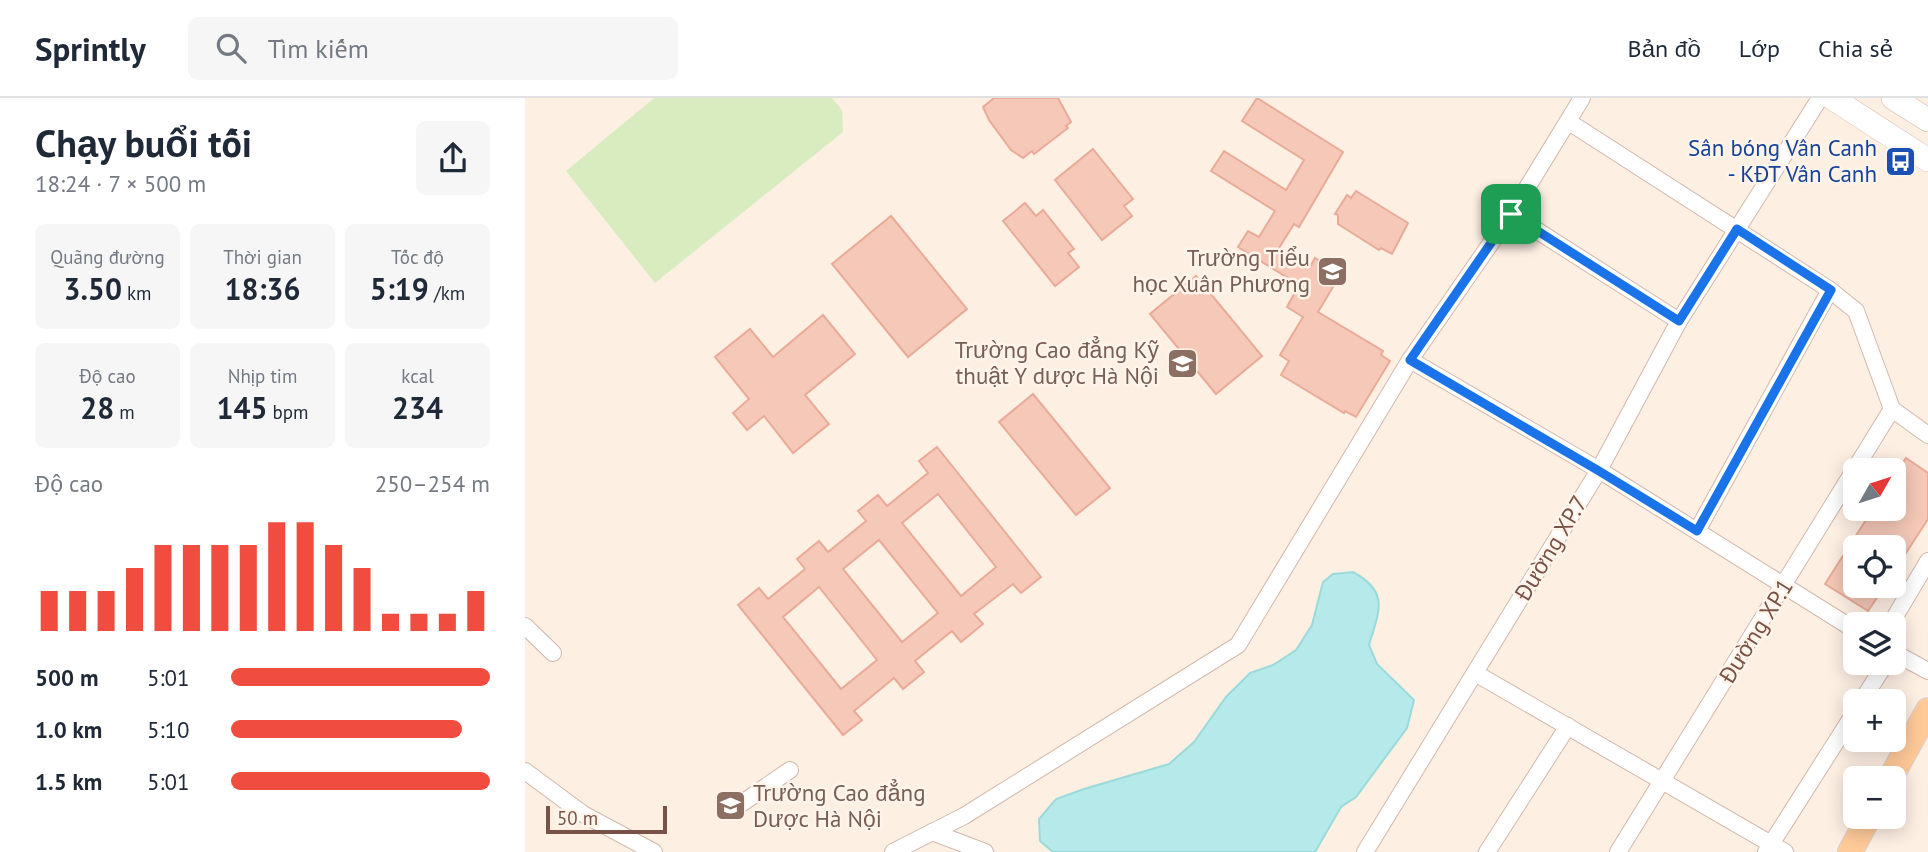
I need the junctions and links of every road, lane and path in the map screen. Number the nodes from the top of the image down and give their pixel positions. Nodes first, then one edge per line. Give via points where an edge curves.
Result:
1 (1582, 98) edge
2 (1819, 98) edge
3 (1832, 98) edge
4 (1901, 100) edge
5 (1928, 120) edge
6 (1569, 122) junction
7 (1928, 160) edge
8 (1511, 214) junction
9 (1737, 229) junction
10 (1831, 290) junction
11 (1679, 321) junction
12 (1410, 360) junction
13 (1892, 409) junction
14 (1928, 435) edge
15 (1599, 471) junction
16 (1697, 531) junction
17 (1928, 561) edge
18 (1785, 586) junction
19 (1898, 612) edge
20 (1843, 622) edge
21 (525, 626) edge
22 (553, 653) dead end
23 (1906, 659) edge
24 (1928, 671) edge
25 (1475, 673) junction
26 (1928, 710) edge
27 (1568, 726) junction
28 (1843, 732) edge
29 (1897, 766) edge
30 (790, 770) dead end
31 (525, 771) edge
32 (1662, 780) junction
33 (735, 808) dead end
34 (1862, 829) edge
35 (932, 832) junction
36 (1774, 849) edge
37 (654, 852) edge
38 (893, 852) edge
39 (985, 852) edge
40 (1366, 852) edge
41 (1487, 852) edge
42 (1618, 852) edge
43 (1850, 852) edge

1 - 6 street
2 - 9 street, Đường XP.7
3 - 7 street
4 - 5 street
6 - 8 street
6 - 9 street
8 - 11 street
8 - 12 street
9 - 10 street
9 - 11 street, Đường XP.7
10 - 13 street via 1856,311
10 - 16 street
11 - 15 street, Đường XP.7
12 - 15 street
12 - 35 street via 1238,645
13 - 14 street
13 - 18 street, Đường XP.1
15 - 16 street
15 - 25 street, Đường XP.7
16 - 18 street
17 - 19 street
18 - 20 street
18 - 32 street, Đường XP.1
21 - 22 street
23 - 24 street
25 - 27 street
25 - 40 street, Đường XP.7
26 - 29 main road
27 - 32 street
27 - 41 street
28 - 36 street
30 - 33 street
31 - 37 street via 583,814
32 - 36 street
32 - 42 street, Đường XP.1
34 - 43 main road
35 - 38 street
35 - 39 street

